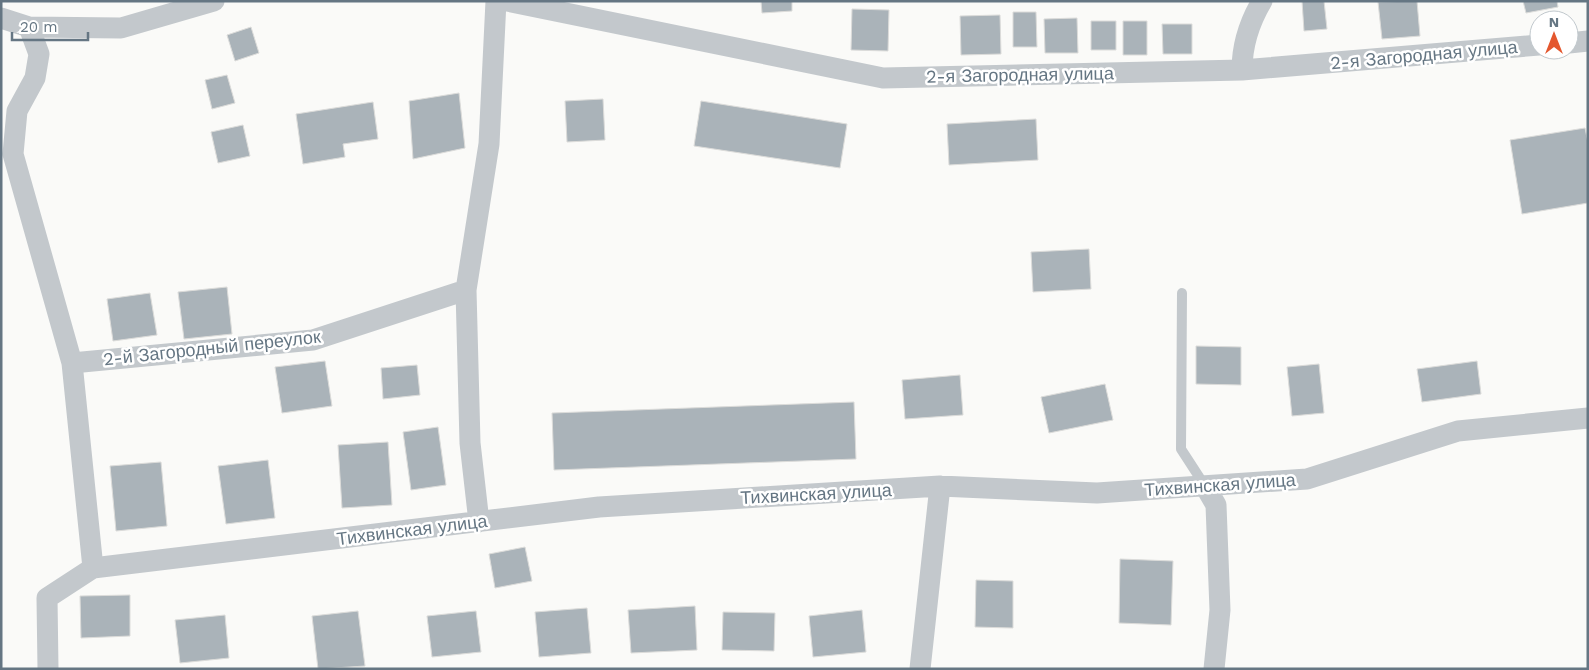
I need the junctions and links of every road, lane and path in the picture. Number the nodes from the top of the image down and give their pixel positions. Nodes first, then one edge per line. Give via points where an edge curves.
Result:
1 (214, 1) edge
2 (496, 1) edge
3 (507, 1) edge
4 (1262, 1) edge
5 (1, 18) edge
6 (29, 27) junction
7 (1529, 46) edge
8 (1242, 70) junction
9 (466, 290) junction
10 (1182, 293) dead end
11 (72, 363) junction
12 (1588, 418) edge
13 (940, 486) junction
14 (1205, 486) junction
15 (479, 522) junction
16 (93, 568) junction
17 (48, 669) edge
18 (920, 669) edge
19 (1214, 669) edge

1 - 6 street via 121,28
2 - 9 street via 489,144
3 - 8 street, 2-я Загородная улица via 883,78
4 - 8 street via 1252,18 1242,48
5 - 6 street
6 - 11 street via 39,54 35,78 17,111 13,154
7 - 8 street, 2-я Загородная улица
9 - 11 street, 2-й Загородный переулок via 313,340
9 - 15 street via 470,444
10 - 14 lane via 1181,449
11 - 16 street
12 - 14 street, Тихвинская улица via 1458,431 1307,479
13 - 14 street, Тихвинская улица via 1097,493
13 - 15 street, Тихвинская улица via 599,507
13 - 18 street
14 - 19 street via 1216,505 1220,610
15 - 16 street, Тихвинская улица
16 - 17 street, Тихвинская улица via 47,598

